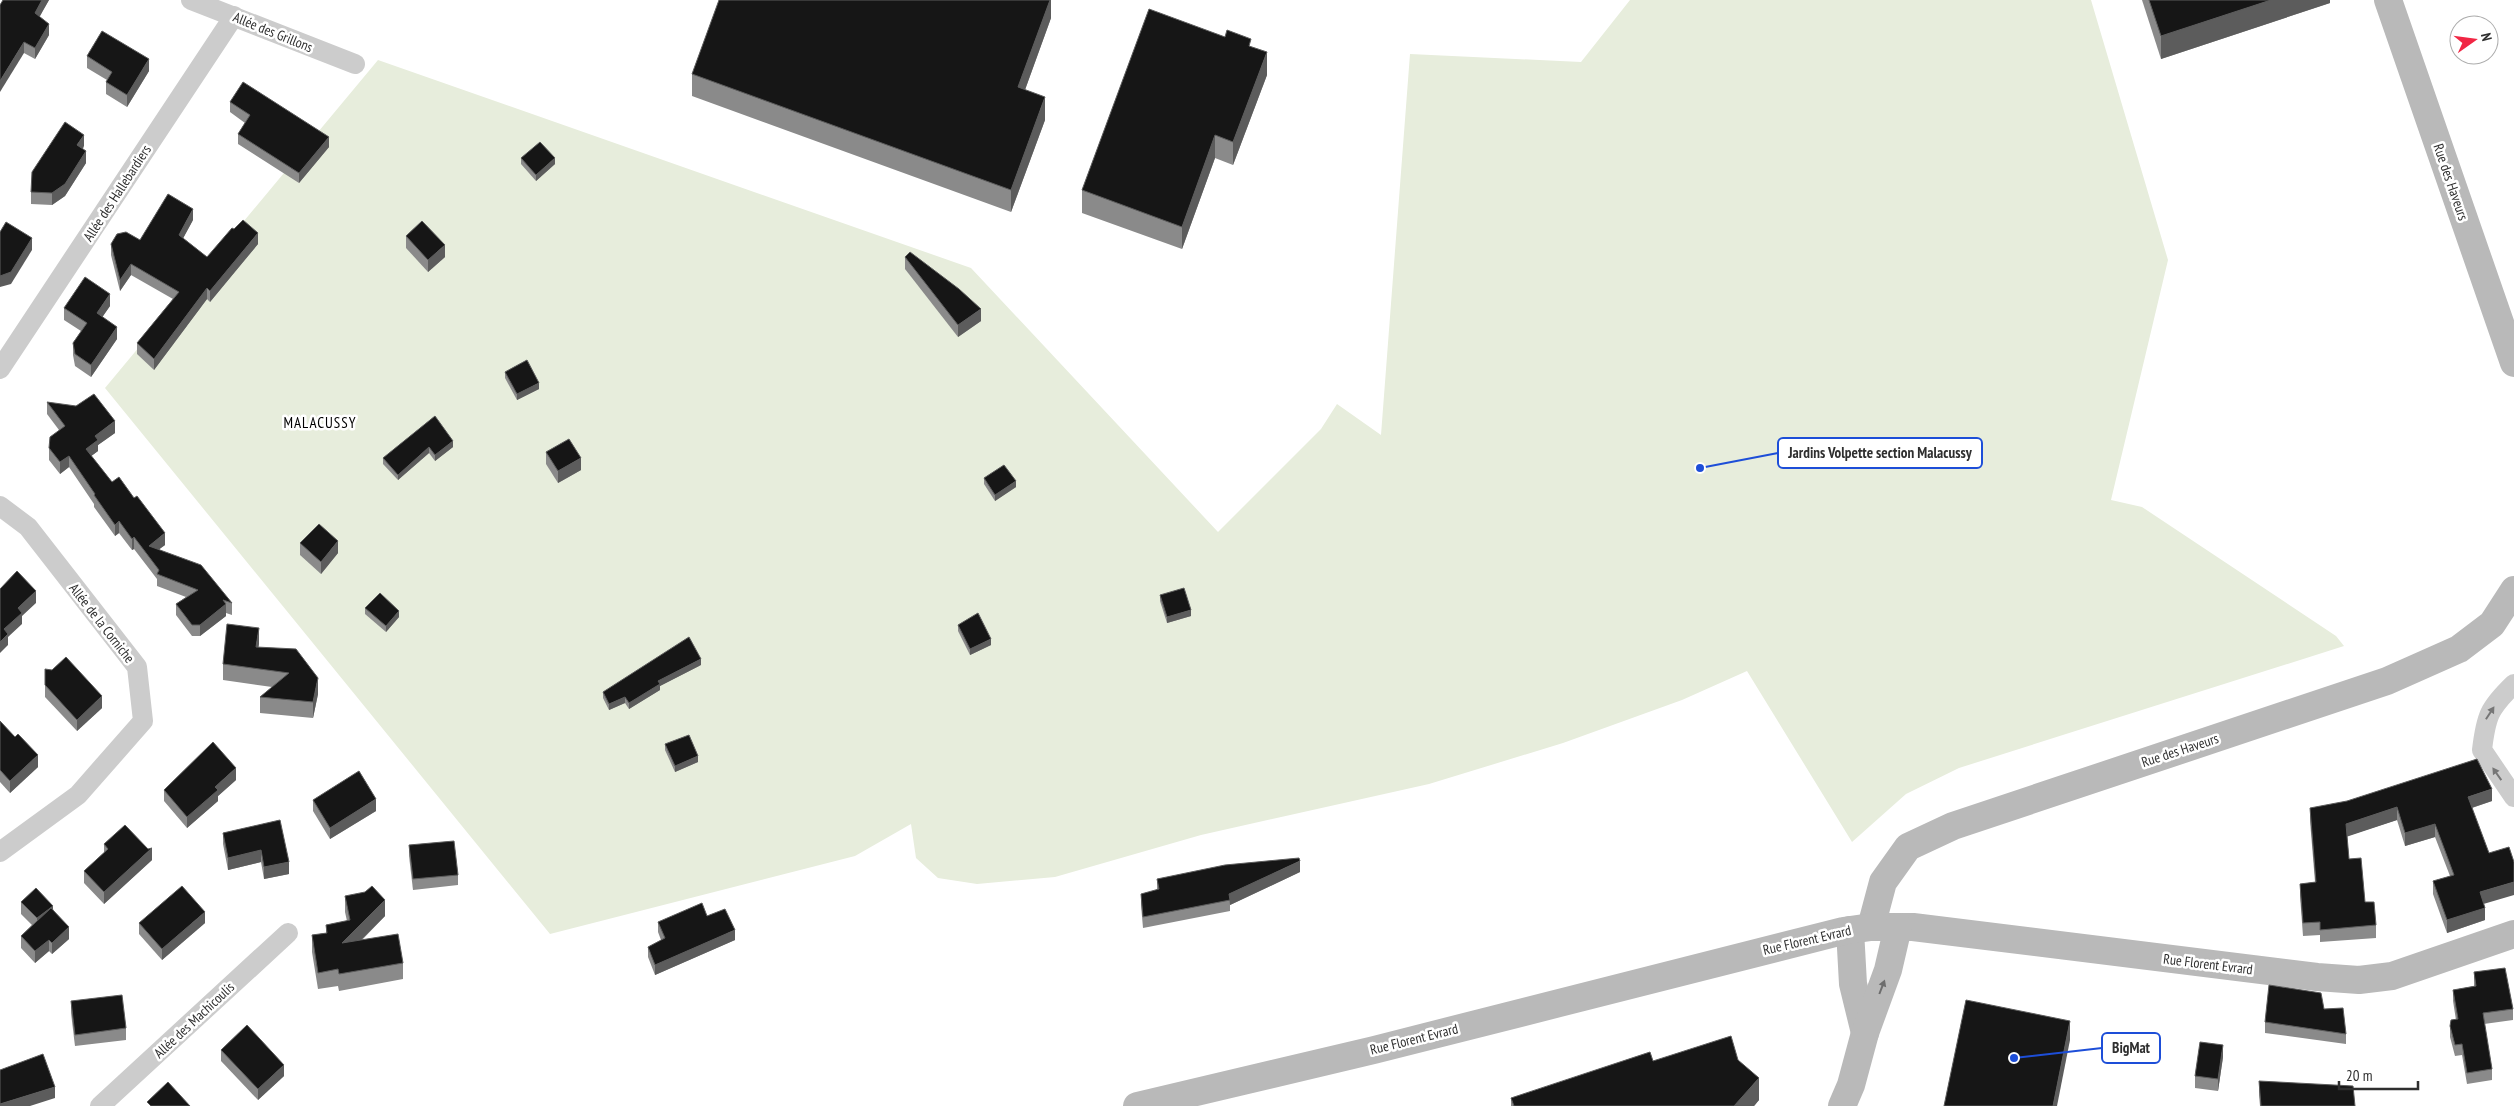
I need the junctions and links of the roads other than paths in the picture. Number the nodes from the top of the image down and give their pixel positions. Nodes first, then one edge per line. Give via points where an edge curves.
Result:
1 (192, 0) edge
2 (2388, 0) edge
3 (234, 16) junction
4 (355, 64) dead end
5 (2514, 363) edge
6 (0, 369) edge
7 (0, 506) edge
8 (2514, 590) edge
9 (2514, 684) edge
10 (2514, 797) edge
11 (0, 852) edge
12 (1898, 927) junction
13 (1860, 929) junction
14 (288, 933) dead end
15 (2514, 934) edge
16 (1865, 1033) junction
17 (100, 1106) edge
18 (1137, 1106) edge
19 (1842, 1106) edge

1 - 3 street, Allée des Grillons
2 - 5 street, Rue des Haveurs
3 - 4 street, Allée des Grillons
3 - 6 street, Allée des Hallebardiers
7 - 11 street, Allée de la Corniche via 28,527 137,667 143,721 78,795
8 - 13 street, Rue des Haveurs via 2492,624 2459,649 2387,681 1953,826 1908,848 1883,882
10 -> 9 street via 2482,750 2485,721
12 - 13 street, Rue Florent Evrard
12 - 15 street, Rue Florent Evrard via 2359,980 2392,976
16 -> 12 street via 1888,970
13 - 16 street, Rue des Haveurs via 1853,984
13 - 18 street, Rue Florent Evrard via 1833,932
14 - 17 street, Allée des Machicoulis
16 - 19 street

